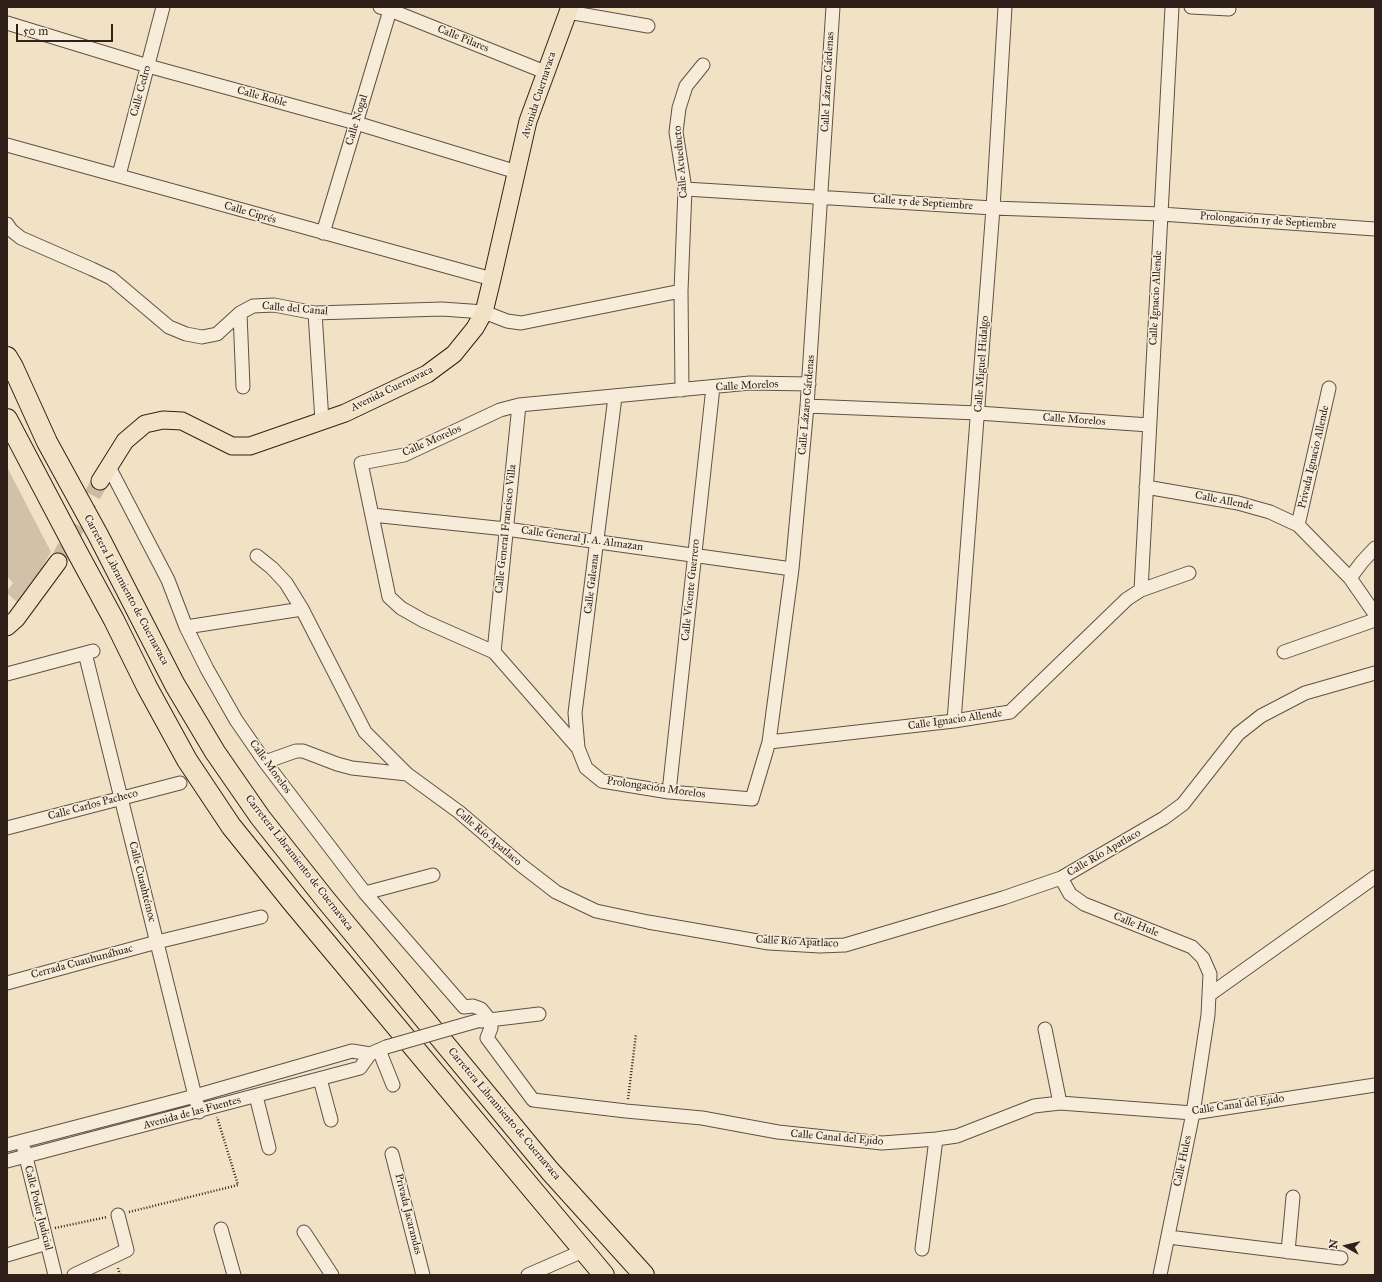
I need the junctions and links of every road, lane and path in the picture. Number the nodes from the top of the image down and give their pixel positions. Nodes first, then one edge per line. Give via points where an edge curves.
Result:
1 (163, 7) edge
2 (833, 7) edge
3 (1005, 7) edge
4 (1172, 7) edge
5 (1191, 7) edge
6 (387, 8) edge
7 (569, 9) edge
8 (1229, 9) dead end
9 (7, 23) edge
10 (648, 26) dead end
11 (703, 64) dead end
12 (148, 66) junction
13 (545, 72) junction
14 (356, 123) junction
15 (7, 145) edge
16 (517, 172) junction
17 (119, 175) junction
18 (685, 189) junction
19 (821, 196) junction
20 (994, 208) junction
21 (1161, 214) junction
22 (7, 224) edge
23 (1375, 229) edge
24 (323, 233) junction
25 (492, 279) junction
26 (681, 291) junction
27 (315, 312) junction
28 (484, 312) junction
29 (240, 313) junction
30 (7, 357) edge
31 (809, 384) junction
32 (243, 387) dead end
33 (713, 387) junction
34 (1329, 388) dead end
35 (682, 390) junction
36 (615, 397) junction
37 (519, 405) junction
38 (807, 406) junction
39 (978, 413) junction
40 (7, 419) edge
41 (322, 421) junction
42 (1149, 425) junction
43 (104, 474) joint
44 (1146, 487) junction
45 (372, 515) junction
46 (1298, 525) junction
47 (506, 529) junction
48 (597, 541) junction
49 (1375, 548) edge
50 (694, 555) junction
51 (257, 556) dead end
52 (58, 562) tunnel mouth
53 (792, 569) junction
54 (1189, 573) dead end
55 (1350, 578) junction
56 (1141, 590) junction
57 (302, 609) junction
58 (1375, 614) edge
59 (1375, 620) edge
60 (7, 627) edge
61 (186, 627) junction
62 (494, 652) junction
63 (1284, 652) dead end
64 (1375, 673) edge
65 (7, 674) edge
66 (954, 720) junction
67 (769, 742) junction
68 (578, 748) junction
69 (265, 762) junction
70 (407, 774) junction
71 (180, 783) dead end
72 (669, 792) junction
73 (121, 798) junction
74 (752, 799) joint
75 (7, 828) edge
76 (433, 875) dead end
77 (1375, 877) edge
78 (1061, 878) junction
79 (365, 893) junction
80 (261, 917) dead end
81 (157, 942) junction
82 (1210, 974) joint
83 (7, 983) edge
84 (1209, 995) junction
85 (539, 1014) dead end
86 (484, 1021) junction
87 (1045, 1029) dead end
88 (636, 1034) dead end
89 (378, 1051) junction
90 (320, 1079) junction
91 (394, 1085) dead end
92 (1375, 1085) edge
93 (195, 1096) junction
94 (256, 1096) junction
95 (1060, 1103) junction
96 (214, 1107) junction
97 (626, 1111) junction
98 (199, 1112) junction
99 (1193, 1113) junction
100 (331, 1120) dead end
101 (936, 1139) junction
102 (22, 1141) junction
103 (7, 1145) edge
104 (269, 1148) dead end
105 (392, 1154) dead end
106 (26, 1157) junction
107 (7, 1161) edge
108 (1293, 1197) dead end
109 (118, 1215) junction
110 (220, 1229) dead end
111 (44, 1230) junction
112 (304, 1232) dead end
113 (1168, 1237) junction
114 (47, 1243) junction
115 (922, 1249) dead end
116 (583, 1251) junction
117 (1288, 1252) junction
118 (7, 1255) edge
119 (1341, 1258) dead end
120 (55, 1275) edge
121 (74, 1275) edge
122 (234, 1275) edge
123 (332, 1275) edge
124 (423, 1275) edge
125 (528, 1275) edge
126 (604, 1275) edge
127 (644, 1275) edge
128 (1160, 1275) edge

1 - 12 street, Calle Cedro
2 - 19 street, Calle Lázaro Cárdenas
3 - 20 street, Calle Miguel Hidalgo
4 - 21 street, Calle Ignacio Allende
5 - 8 street
6 - 13 street, Calle Pilares
6 - 14 street, Calle Nogal
7 - 10 street
7 - 13 main road, Avenida Cuernavaca
9 - 12 street, Calle Roble
11 - 18 street, Calle Acueducto via 686,86 679,108 676,132
12 - 14 street, Calle Roble
12 - 17 street, Calle Cedro
13 - 16 main road, Avenida Cuernavaca via 528,121
14 - 16 street, Calle Roble
14 - 24 street, Calle Nogal
15 - 17 street, Calle Ciprés
16 - 25 main road, Avenida Cuernavaca
17 - 24 street, Calle Ciprés
18 - 19 street, Calle 15 de Septiembre
18 - 26 street, Calle Acueducto
19 - 20 street, Calle 15 de Septiembre
19 - 31 street, Calle Lázaro Cárdenas
20 - 21 street, Calle 15 de Septiembre
20 - 39 street, Calle Miguel Hidalgo
21 - 23 street, Prolongación 15 de Septiembre
21 - 42 street, Calle Ignacio Allende
22 - 29 street, Calle del Canal via 21,238 111,278 169,327 186,334 202,337 217,334
24 - 25 street, Calle Ciprés
25 - 28 main road, Avenida Cuernavaca
26 - 28 street via 521,323 507,321
26 - 35 street, Calle Acueducto
27 - 28 street, Calle del Canal via 442,309
27 - 29 street, Calle del Canal via 274,305 253,306
27 - 41 street
28 - 41 main road, Avenida Cuernavaca via 454,354 427,374
29 - 32 street
30 - 127 highway, Carretera Libramiento de Cuernavaca via 47,442 175,685 215,752 260,817 550,1171
31 - 33 street, Calle Morelos via 750,383
31 - 38 street, Calle Lázaro Cárdenas
33 - 35 street, Calle Morelos
33 - 50 street, Calle Vicente Guerrero
34 - 46 street, Privada Ignacio Allende
35 - 36 street, Calle Morelos
36 - 37 street, Calle Morelos
36 - 48 street, Calle Galeana
37 - 45 street, Calle Morelos via 500,410 404,456 361,463
37 - 47 street, Calle General Francisco Villa
38 - 39 street, Calle Morelos
38 - 53 street, Calle Lázaro Cárdenas
39 - 42 street, Calle Morelos
39 - 66 street, Calle Miguel Hidalgo
40 - 116 highway via 187,760 231,826
41 - 43 main road, Avenida Cuernavaca via 250,446 232,446 182,421 163,420 145,424 125,441
42 - 44 street, Calle Ignacio Allende
43 - 61 street, Calle Morelos via 168,580
44 - 46 street, Calle Allende via 1238,503 1270,512
44 - 56 street, Calle Ignacio Allende
45 - 47 street, Calle General J. A. Almazan
45 - 62 street, Calle Morelos via 389,597 401,608 424,621
46 - 55 street
47 - 48 street, Calle General J. A. Almazan
47 - 62 street, Calle General Francisco Villa
48 - 50 street, Calle General J. A. Almazan
48 - 68 street, Calle Galeana via 575,713
49 - 55 street
50 - 53 street, Calle General J. A. Almazan
50 - 72 street, Calle Vicente Guerrero
51 - 57 street, Calle Río Apatlaco via 286,582
52 - 60 main road via 16,619
53 - 67 street, Calle Lázaro Cárdenas
54 - 56 street, Calle Ignacio Allende
55 - 58 street
56 - 66 street, Calle Ignacio Allende via 1127,599 1010,712
57 - 61 street
57 - 70 street, Calle Río Apatlaco via 365,732
59 - 63 street
61 - 69 street, Calle Morelos via 236,720
62 - 68 street, Calle Morelos
64 - 78 street, Calle Río Apatlaco via 1305,693 1261,716 1238,734 1183,804 1164,818
65 - 73 street, Calle Cuauhtémoc via 89,652
66 - 67 street, Calle Ignacio Allende
67 - 74 street, Calle Lázaro Cárdenas
68 - 72 street, Prolongación Morelos via 586,768 602,781
69 - 70 street via 303,751 352,768
69 - 79 street, Calle Morelos
70 - 78 street, Calle Río Apatlaco via 459,812 556,892 596,912 770,943 845,945 1004,898
71 - 73 street, Calle Carlos Pacheco
72 - 74 street, Prolongación Morelos
73 - 75 street, Calle Carlos Pacheco
73 - 81 street, Calle Cuauhtémoc
76 - 79 street
77 - 84 street
78 - 82 street, Calle Hule via 1070,894 1084,904 1192,947 1203,958
79 - 86 street, Calle Morelos via 464,1007 473,1006 481,1009
80 - 81 street, Cerrada Cuauhunáhuac
81 - 83 street, Cerrada Cuauhunáhuac
81 - 93 street, Calle Cuauhtémoc
82 - 84 street, Calle Hules
84 - 99 street, Calle Hules
85 - 86 street
86 - 89 street, bridge
86 - 97 street, Calle Canal del Ejido via 491,1028 487,1038 533,1100
87 - 95 street
88 - 97 path
89 - 90 street, Avenida de las Fuentes via 360,1068
89 - 91 street
89 - 93 street, Avenida de las Fuentes via 352,1051
90 - 94 street, Avenida de las Fuentes
90 - 100 street
92 - 99 street, Calle Canal del Ejido
93 - 98 street, Calle Cuauhtémoc
93 - 102 street, Avenida de las Fuentes
94 - 96 street, Avenida de las Fuentes
94 - 104 street
95 - 99 street, Calle Canal del Ejido
95 - 101 street, Calle Canal del Ejido via 1034,1106 957,1136
96 - 98 street, Avenida de las Fuentes
96 - 109 path via 238,1185
97 - 101 street, Calle Canal del Ejido via 702,1118 778,1132 882,1143
98 - 106 street, Avenida de las Fuentes
99 - 113 street, Calle Hules
101 - 115 street
102 - 103 street, Avenida de las Fuentes
102 - 106 street, Calle Poder Judicial
105 - 124 street, Privada Jacarandas
106 - 107 street, Avenida de las Fuentes
106 - 111 street, Calle Poder Judicial
108 - 117 street
109 - 111 path
109 - 121 street via 127,1250
110 - 122 street
111 - 114 street, Calle Poder Judicial
112 - 123 street
113 - 117 street
113 - 128 street, Calle Hules
114 - 118 street
114 - 120 street, Calle Poder Judicial
116 - 125 street
116 - 126 highway
117 - 119 street

